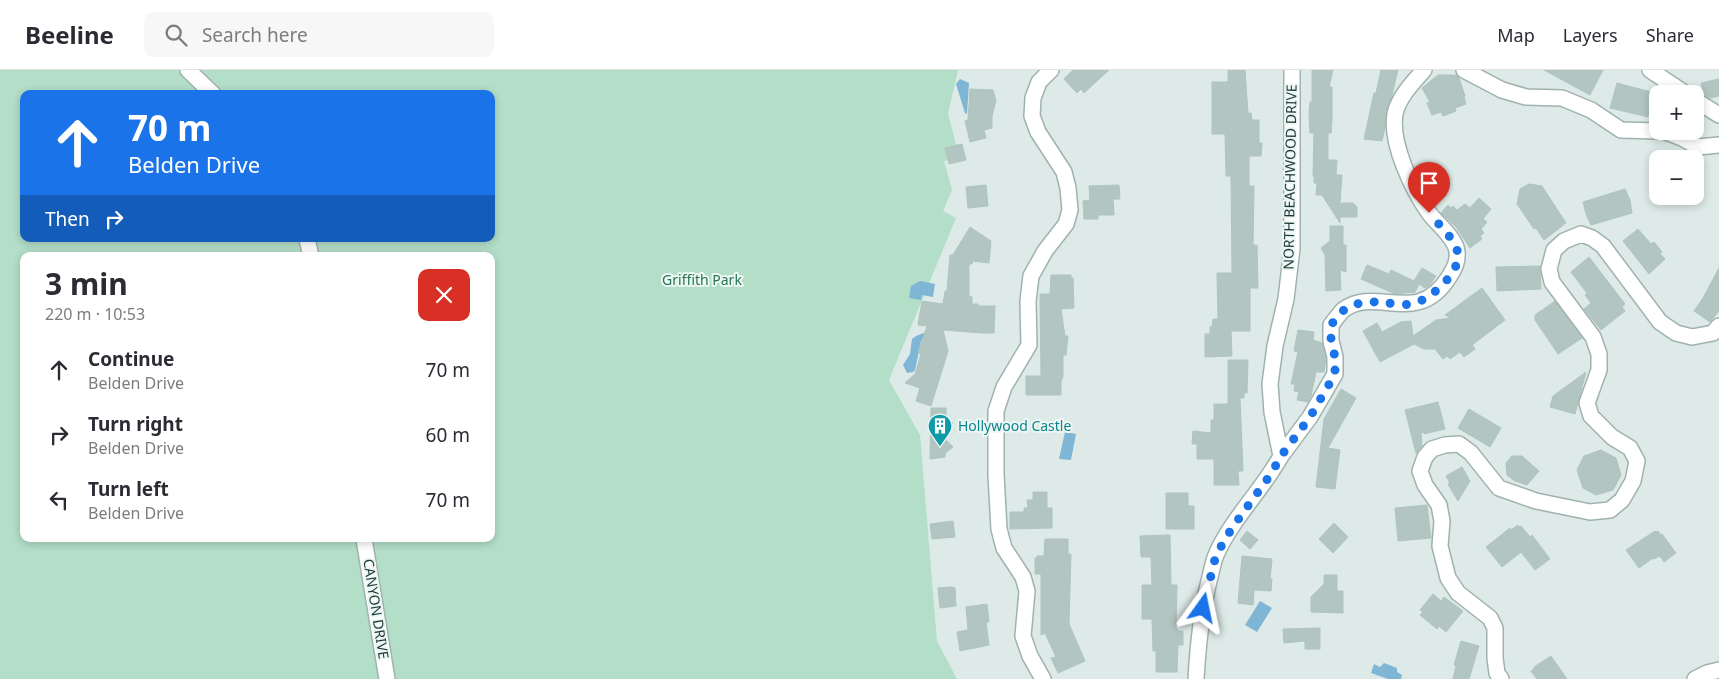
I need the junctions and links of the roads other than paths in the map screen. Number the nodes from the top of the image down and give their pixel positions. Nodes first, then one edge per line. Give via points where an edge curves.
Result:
1 (188, 70) edge
2 (1052, 70) edge
3 (1292, 70) edge
4 (1424, 70) edge
5 (1464, 70) edge
6 (1650, 70) edge
7 (1672, 85) edge
8 (209, 90) edge
9 (1704, 106) edge
10 (1719, 115) edge
11 (1649, 131) edge
12 (1686, 140) edge
13 (1719, 145) edge
14 (1719, 326) edge
15 (1281, 456) junction
16 (364, 542) edge
17 (1719, 670) edge
18 (387, 679) edge
19 (1043, 679) edge
20 (1196, 679) edge
21 (1501, 679) edge
22 (1695, 679) edge

1 - 8 street
2 - 19 street via 1040,82 1033,98 1032,116 1038,132 1064,172 1070,210 1066,224 1031,276 1029,346 1004,387 996,411 999,529 1004,548 1023,577 1027,591 1023,636
3 - 15 street, NORTH BEACHWOOD DRIVE via 1292,248 1270,384
4 - 15 street via 1407,89 1395,113 1395,138 1414,187 1457,251 1457,262 1435,293 1414,304 1377,301 1360,303 1344,310 1331,325 1335,374 1310,417
5 - 11 street via 1502,90 1526,97 1562,98 1591,110 1621,130
6 - 7 street
9 - 10 street
12 - 13 street via 1698,147
14 - 21 street via 1713,333 1692,337 1676,333 1660,322 1603,246 1581,234 1564,241 1554,250 1549,269 1552,282 1593,337 1599,354 1599,370 1588,403 1591,416 1612,437 1630,448 1637,461 1633,481 1622,500 1610,510 1590,512 1536,501 1499,488 1459,444 1432,449 1425,457 1420,471 1439,505 1442,521 1440,546 1448,578 1458,593 1490,618 1495,628 1495,658
15 - 20 street via 1216,555 1198,635
16 - 18 street, CANYON DRIVE
17 - 22 street

